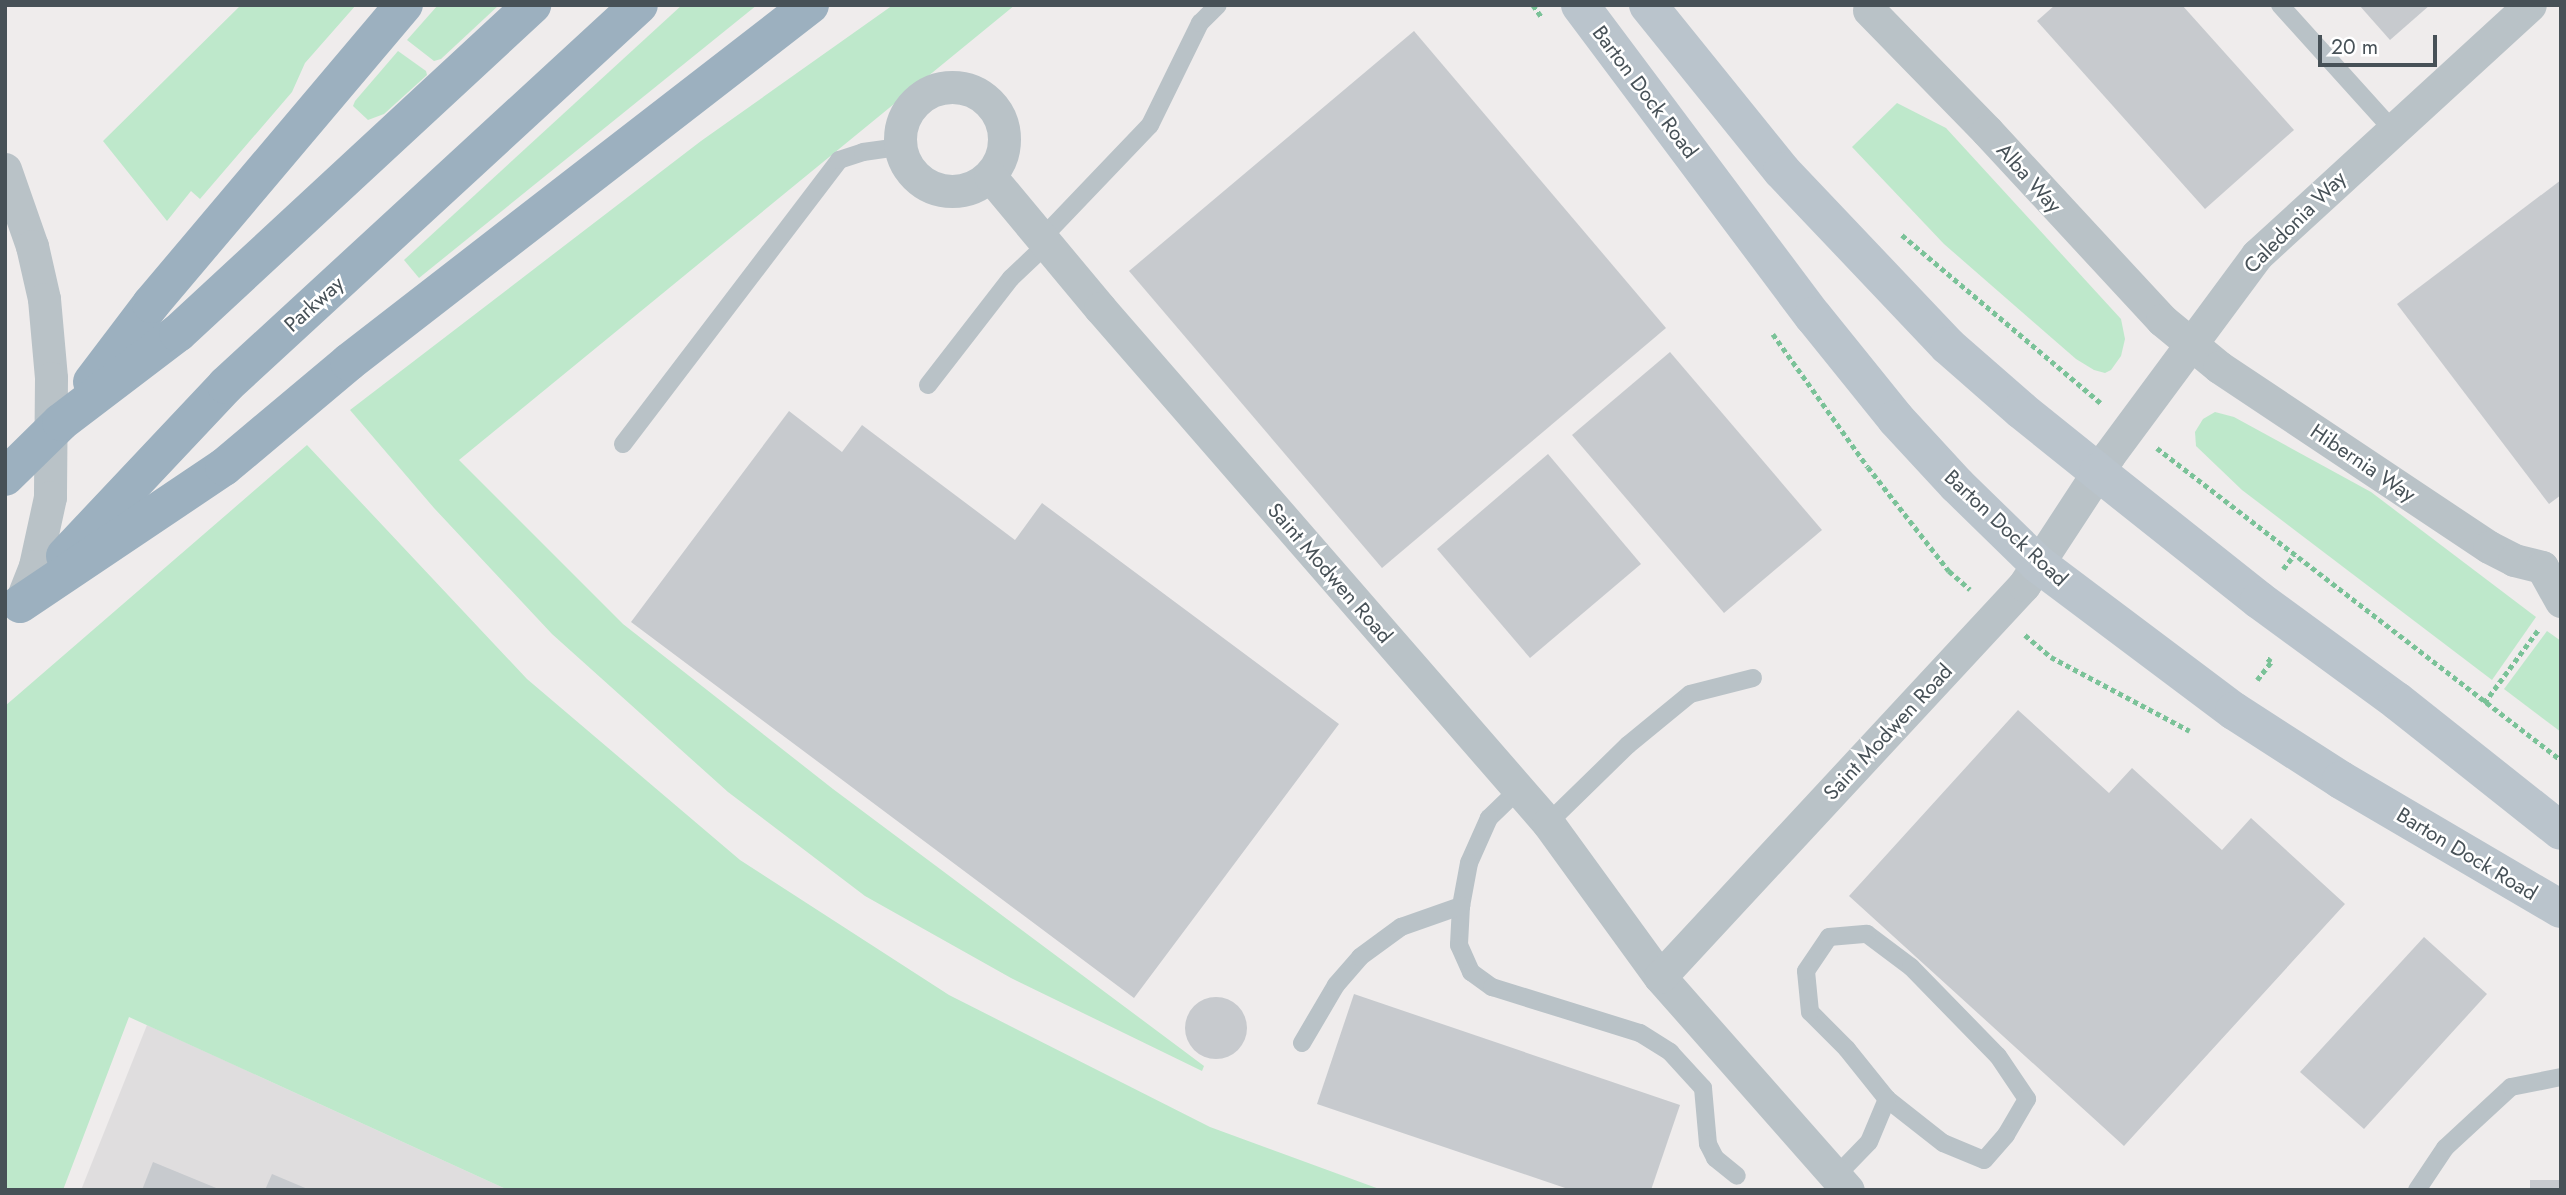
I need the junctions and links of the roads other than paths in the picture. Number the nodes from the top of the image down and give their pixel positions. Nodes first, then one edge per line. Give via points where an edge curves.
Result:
1 (404, 5) edge
2 (532, 5) edge
3 (639, 5) edge
4 (810, 5) edge
5 (1219, 5) edge
6 (1580, 5) edge
7 (1648, 5) edge
8 (2280, 5) edge
9 (2530, 5) edge
10 (1871, 9) edge
11 (2392, 130) junction
12 (900, 147) junction
13 (5, 169) edge
14 (990, 176) junction
15 (1045, 241) junction
16 (2192, 344) junction
17 (928, 385) dead end
18 (57, 427) junction
19 (623, 444) dead end
20 (2098, 472) junction
21 (5, 477) edge
22 (2552, 560) edge
23 (2038, 564) junction
24 (13, 611) edge
25 (2555, 612) edge
26 (1753, 678) dead end
27 (1519, 789) junction
28 (1548, 823) junction
29 (2561, 831) edge
30 (1461, 906) junction
31 (2561, 909) edge
32 (1660, 977) junction
33 (1302, 1043) dead end
34 (2561, 1077) edge
35 (1888, 1099) junction
36 (1737, 1176) dead end
37 (1842, 1183) edge
38 (2417, 1190) edge

1 - 18 highway via 151,304
2 - 18 highway via 178,333
3 - 24 highway, Parkway via 226,385
4 - 24 highway via 349,362 224,467
5 - 15 lane via 1200,23 1150,125
6 - 23 main road, Barton Dock Road via 1896,419
7 - 20 main road via 1782,171 1862,258 1948,346
8 - 11 lane
9 - 11 street, Caledonia Way
10 - 16 street, Alba Way via 2136,295
11 - 16 street, Caledonia Way via 2266,245
12 - 14 street via 915,176 944,191 961,191
12 - 14 street via 905,114 916,100 931,90 967,88 996,109 1003,125 1005,144
12 - 19 lane via 839,160
13 - 18 street via 32,246 44,299
14 - 15 street, Saint Modwen Road
15 - 17 lane
15 - 27 street, Saint Modwen Road
16 - 20 street, Caledonia Way
16 - 22 street, Hibernia Way via 2219,367 2489,547 2514,560
18 - 21 highway
18 - 24 street via 45,526
20 - 23 street, Saint Modwen Road
20 - 29 main road
22 - 25 street, Hibernia Way
23 - 31 main road, Barton Dock Road via 2234,711 2341,780
23 - 32 street, Saint Modwen Road via 2024,585
26 - 28 lane via 1690,694
27 - 28 street, Saint Modwen Road
27 - 30 lane via 1489,818 1468,863
28 - 32 street, Saint Modwen Road
30 - 33 lane via 1401,927 1360,957 1336,985
30 - 36 lane via 1459,945 1471,972 1492,987 1640,1033 1670,1052 1703,1088 1708,1144 1715,1158
32 - 37 street, Saint Modwen Road
34 - 38 lane via 2511,1087 2445,1149
35 - 35 lane via 1810,1012 1805,971 1829,937 1867,934 1910,967 1998,1056 2027,1099 2006,1135 1984,1160 1943,1143
35 - 37 lane via 1869,1142

